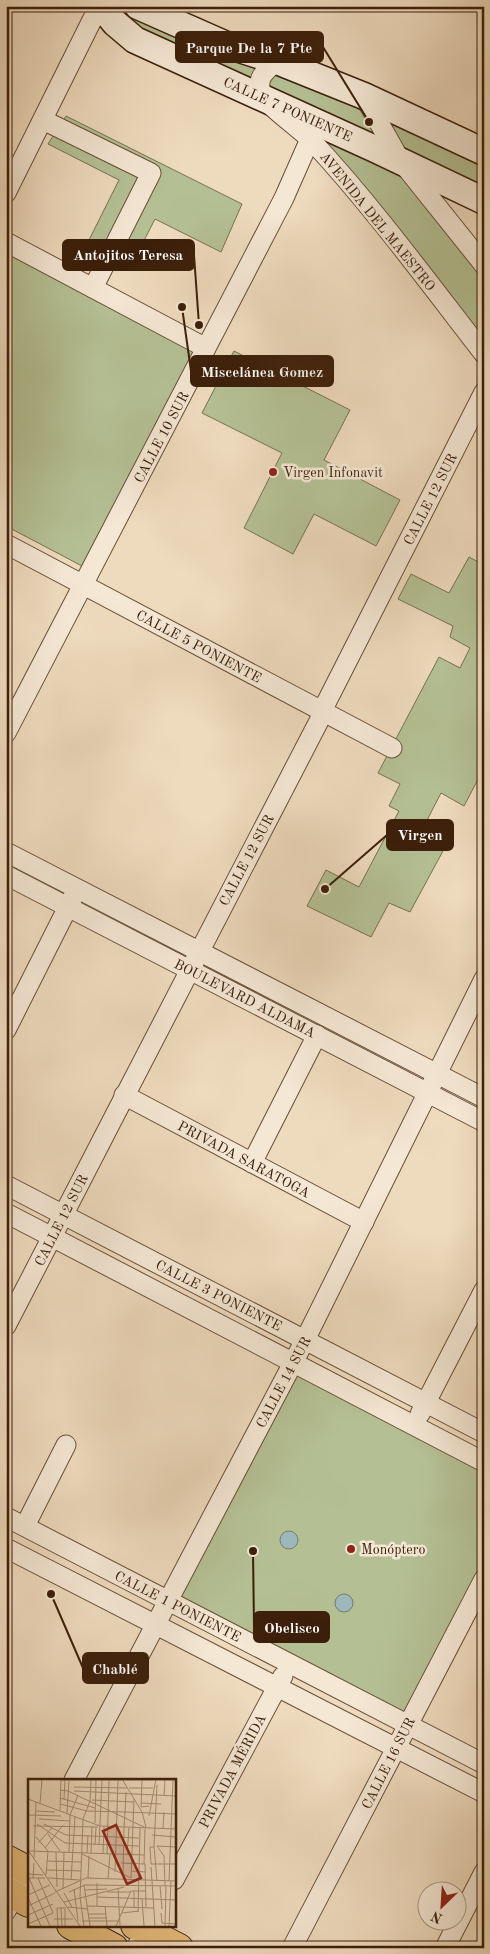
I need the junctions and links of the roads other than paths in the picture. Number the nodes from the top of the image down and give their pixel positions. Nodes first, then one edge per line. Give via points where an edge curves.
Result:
1 (100, 6) edge
2 (138, 6) edge
3 (277, 61) junction
4 (364, 96) junction
5 (263, 98) junction
6 (43, 120) junction
7 (310, 139) junction
8 (484, 152) edge
9 (400, 160) junction
10 (6, 193) edge
11 (484, 201) edge
12 (6, 242) edge
13 (484, 265) edge
14 (93, 288) junction
15 (206, 348) junction
16 (484, 354) edge
17 (484, 392) edge
18 (6, 544) edge
19 (82, 585) junction
20 (322, 711) junction
21 (6, 733) edge
22 (392, 748) dead end
23 (6, 852) edge
24 (6, 875) edge
25 (77, 889) junction
26 (67, 907) junction
27 (198, 951) junction
28 (190, 969) junction
29 (484, 979) edge
30 (6, 1030) edge
31 (317, 1035) junction
32 (437, 1075) junction
33 (428, 1094) junction
34 (124, 1095) junction
35 (484, 1098) edge
36 (484, 1122) edge
37 (252, 1163) junction
38 (6, 1185) edge
39 (6, 1213) edge
40 (65, 1215) junction
41 (364, 1222) junction
42 (52, 1237) junction
43 (484, 1290) edge
44 (6, 1326) edge
45 (305, 1340) junction
46 (293, 1363) junction
47 (426, 1402) junction
48 (414, 1426) junction
49 (484, 1433) edge
50 (66, 1445) dead end
51 (484, 1462) edge
52 (6, 1517) edge
53 (25, 1526) junction
54 (6, 1548) edge
55 (484, 1579) edge
56 (168, 1600) junction
57 (154, 1625) junction
58 (289, 1663) junction
59 (278, 1686) junction
60 (408, 1725) junction
61 (396, 1748) junction
62 (484, 1764) edge
63 (75, 1779) edge
64 (484, 1793) edge
65 (23, 1867) edge
66 (484, 1872) edge
67 (175, 1878) edge
68 (14, 1900) edge
69 (73, 1926) edge
70 (142, 1932) edge
71 (114, 1948) edge
72 (179, 1948) edge
73 (292, 1948) edge
74 (445, 1948) edge

1 - 5 main road, CALLE 7 PONIENTE via 135,40
1 - 6 street
2 - 3 main road via 224,44
3 - 4 main road
3 - 5 street via 262,74 259,85
4 - 8 main road
4 - 9 street
5 - 7 street, AVENIDA DEL MAESTRO
5 - 9 main road, CALLE 7 PONIENTE
6 - 10 street
6 - 14 street via 151,173
7 - 15 street, CALLE 10 SUR via 284,198
7 - 16 street, AVENIDA DEL MAESTRO via 401,247
9 - 11 main road, CALLE 7 PONIENTE
9 - 13 street
12 - 14 street
14 - 15 street
15 - 19 street, CALLE 10 SUR
17 - 20 street, CALLE 12 SUR
18 - 19 street, CALLE 5 PONIENTE
19 - 20 street, CALLE 5 PONIENTE
19 - 21 street, CALLE 10 SUR
20 - 22 street, CALLE 5 PONIENTE
20 - 27 street, CALLE 12 SUR
23 - 25 street, BOULEVARD ALDAMA
24 - 26 street, BOULEVARD ALDAMA
25 - 26 street
25 - 27 street, BOULEVARD ALDAMA
26 - 28 street, BOULEVARD ALDAMA
26 - 30 street
27 - 28 street, CALLE 12 SUR
27 - 32 street, BOULEVARD ALDAMA
28 - 31 street, BOULEVARD ALDAMA
28 - 34 street, CALLE 12 SUR
29 - 32 street, CALLE 14 SUR
31 - 33 street, BOULEVARD ALDAMA
31 - 37 street
32 - 33 street, CALLE 14 SUR
32 - 35 street, BOULEVARD ALDAMA
33 - 36 street, BOULEVARD ALDAMA
33 - 41 street, CALLE 14 SUR
34 - 37 street, PRIVADA SARATOGA
34 - 40 street, CALLE 12 SUR
37 - 41 street, PRIVADA SARATOGA
38 - 40 street, CALLE 3 PONIENTE
39 - 42 street
40 - 42 street, CALLE 12 SUR
40 - 45 street, CALLE 3 PONIENTE
41 - 45 street, CALLE 14 SUR
42 - 44 street, CALLE 12 SUR
42 - 46 street
43 - 47 street
45 - 46 street, CALLE 14 SUR
45 - 47 street, CALLE 3 PONIENTE
46 - 48 street
46 - 56 street, CALLE 14 SUR
47 - 48 street
47 - 49 street, CALLE 3 PONIENTE
48 - 51 street
50 - 53 street
52 - 53 street, CALLE 1 PONIENTE
53 - 56 street, CALLE 1 PONIENTE
54 - 57 street, CALLE 1 PONIENTE
55 - 60 street, CALLE 16 SUR
56 - 57 street, CALLE 14 SUR
56 - 58 street, CALLE 1 PONIENTE
57 - 59 street, CALLE 1 PONIENTE
57 - 63 street, CALLE 14 SUR
58 - 59 street, PRIVADA MÉRIDA
58 - 60 street, CALLE 1 PONIENTE
59 - 61 street, CALLE 1 PONIENTE
59 - 67 street, PRIVADA MÉRIDA
60 - 61 street, CALLE 16 SUR
60 - 62 street, CALLE 1 PONIENTE
61 - 64 street, CALLE 1 PONIENTE
61 - 73 street, CALLE 16 SUR
65 - 68 street
66 - 74 street
69 - 71 main road
70 - 72 main road

